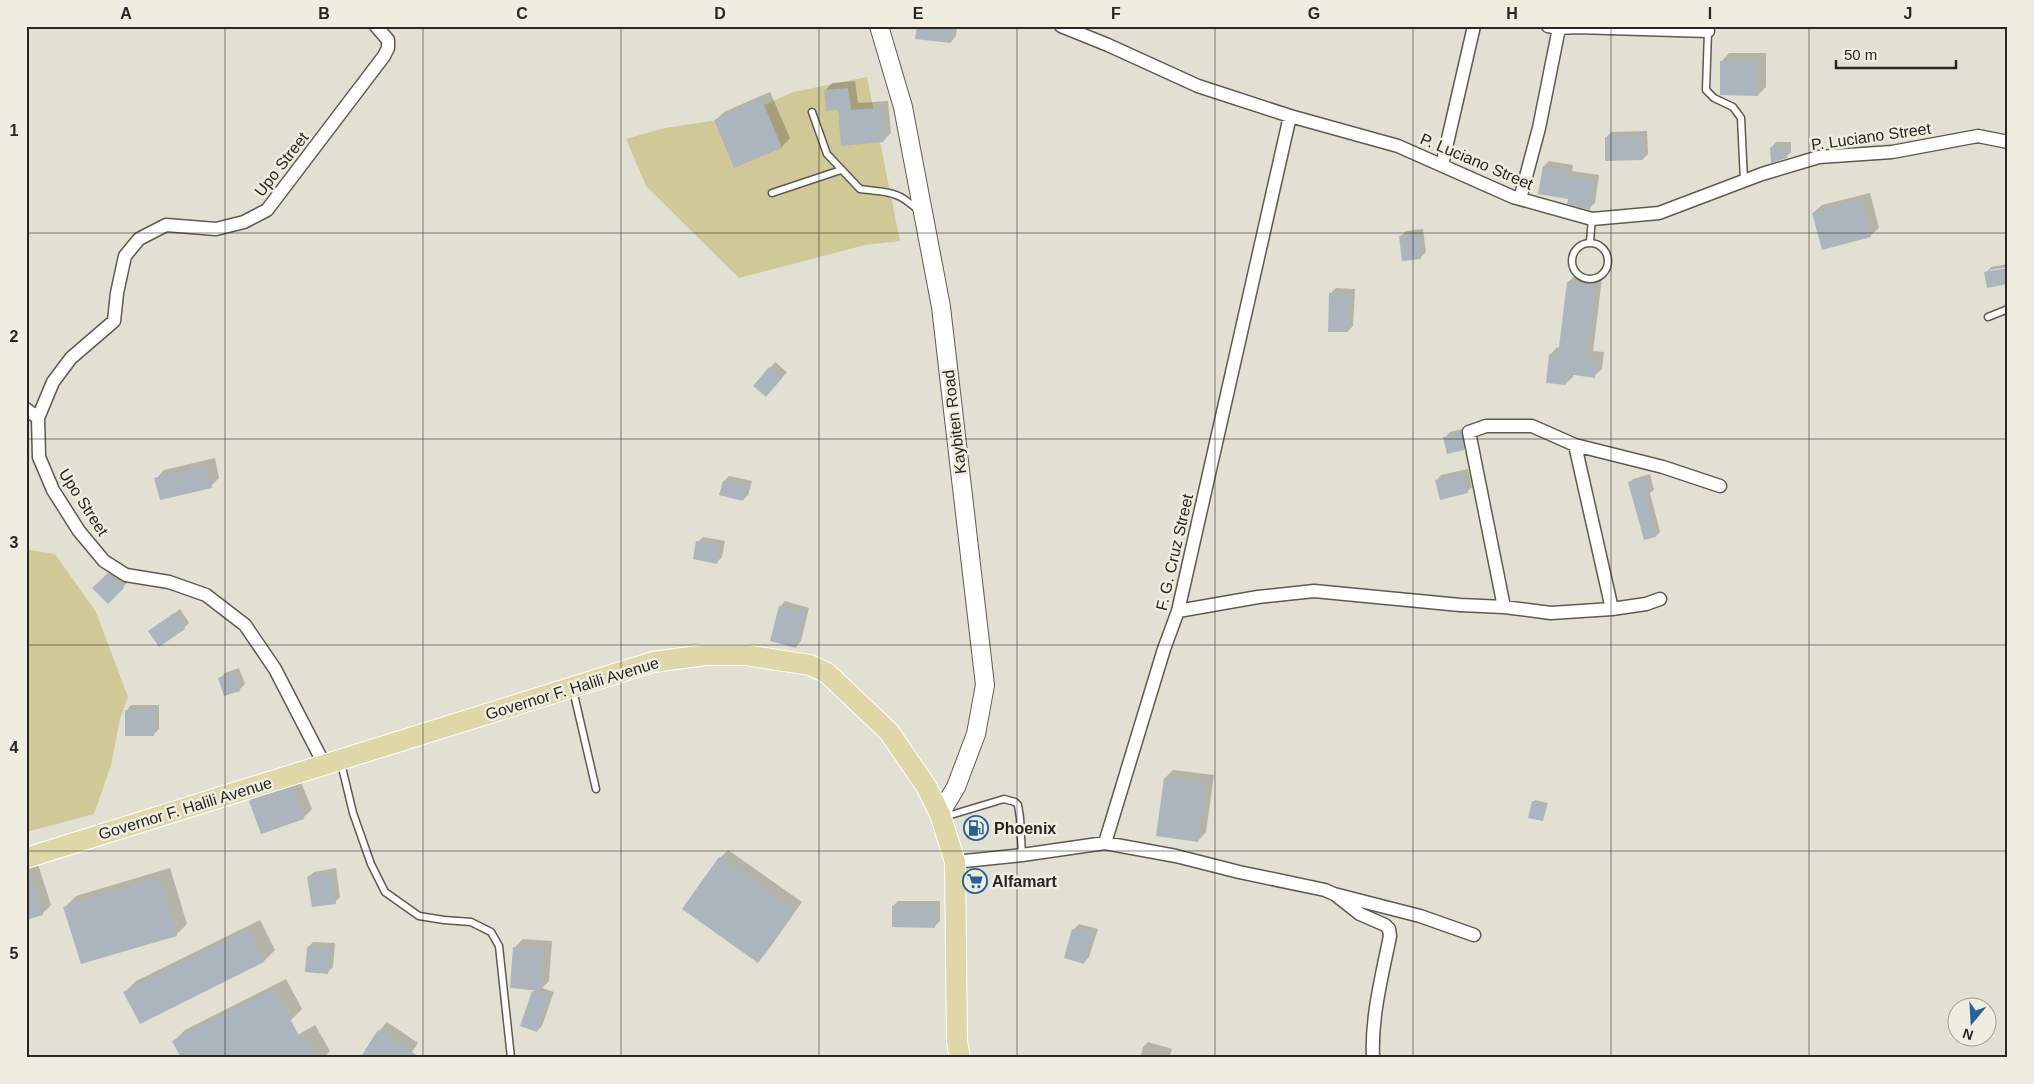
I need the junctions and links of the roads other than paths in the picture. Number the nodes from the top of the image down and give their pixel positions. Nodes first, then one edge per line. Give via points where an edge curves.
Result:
1 (376, 26) edge
2 (879, 26) edge
3 (1061, 26) edge
4 (1474, 26) edge
5 (1554, 27) edge
6 (1082, 30) edge
7 (1708, 31) joint
8 (812, 112) dead end
9 (1290, 116) junction
10 (2008, 142) edge
11 (1442, 165) junction
12 (841, 170) junction
13 (1744, 181) junction
14 (772, 193) dead end
15 (1520, 199) junction
16 (924, 212) junction
17 (1592, 219) junction
18 (1590, 242) junction
19 (2008, 309) edge
20 (1988, 317) dead end
21 (26, 409) edge
22 (38, 418) junction
23 (1575, 445) junction
24 (1720, 486) dead end
25 (1660, 599) dead end
26 (1504, 607) junction
27 (1612, 609) junction
28 (1178, 611) junction
29 (572, 687) junction
30 (332, 762) junction
31 (596, 789) dead end
32 (940, 816) junction
33 (1105, 843) junction
34 (1022, 855) junction
35 (26, 858) edge
36 (955, 862) junction
37 (1334, 894) junction
38 (1474, 935) dead end
39 (511, 1058) edge
40 (960, 1058) edge
41 (1373, 1058) edge

1 - 22 street, Upo Street via 388,40 384,56 267,210 244,222 216,229 166,225 139,239 125,256 114,321 72,358 57,376
2 - 16 street, Kaybiten Road via 903,107
3 - 6 street, P. Luciano Street
4 - 11 street
5 - 7 street
5 - 15 street via 1539,128
6 - 9 street, P. Luciano Street via 1198,86
7 - 13 lane via 1706,90 1714,98 1733,107 1741,118
8 - 12 lane via 827,154
9 - 11 street, P. Luciano Street via 1398,146
9 - 28 street, F. G. Cruz Street
10 - 13 street, P. Luciano Street via 1978,136 1892,152 1819,157
11 - 15 street, P. Luciano Street
12 - 14 lane
12 - 16 lane via 860,190 879,191 902,198
13 - 17 street, P. Luciano Street via 1658,213
15 - 17 street, P. Luciano Street
16 - 32 street, Kaybiten Road via 941,307 985,685 976,734 956,787
17 - 18 lane
18 - 18 lane via 1578,245 1574,251 1571,256 1573,269 1583,278 1596,279 1606,271 1609,258 1603,246
19 - 20 lane
21 - 22 street
22 - 30 street, Upo Street via 39,457 53,490 79,531 104,561 126,575 169,582 206,595 244,625
23 - 24 street via 1663,467
23 - 26 street via 1532,426 1486,426 1469,432
23 - 27 street
25 - 27 street
26 - 27 street via 1551,614
26 - 28 street via 1314,590
28 - 33 street, F. G. Cruz Street
29 - 30 main road, Governor F. Halili Avenue
29 - 31 lane
29 - 32 main road, Governor F. Halili Avenue via 653,662 706,655 745,655 810,665 827,672 889,732 926,786
30 - 35 main road, Governor F. Halili Avenue
30 - 39 lane via 385,892 419,916 472,922 491,932 498,946
32 - 34 lane via 1004,799 1015,802 1020,818
32 - 36 main road, Governor F. Halili Avenue
33 - 34 street
33 - 37 street via 1176,856
34 - 36 street
36 - 40 main road, Governor F. Halili Avenue via 957,1041
37 - 38 street via 1420,916
37 - 41 street via 1360,914 1389,929 1372,1040

